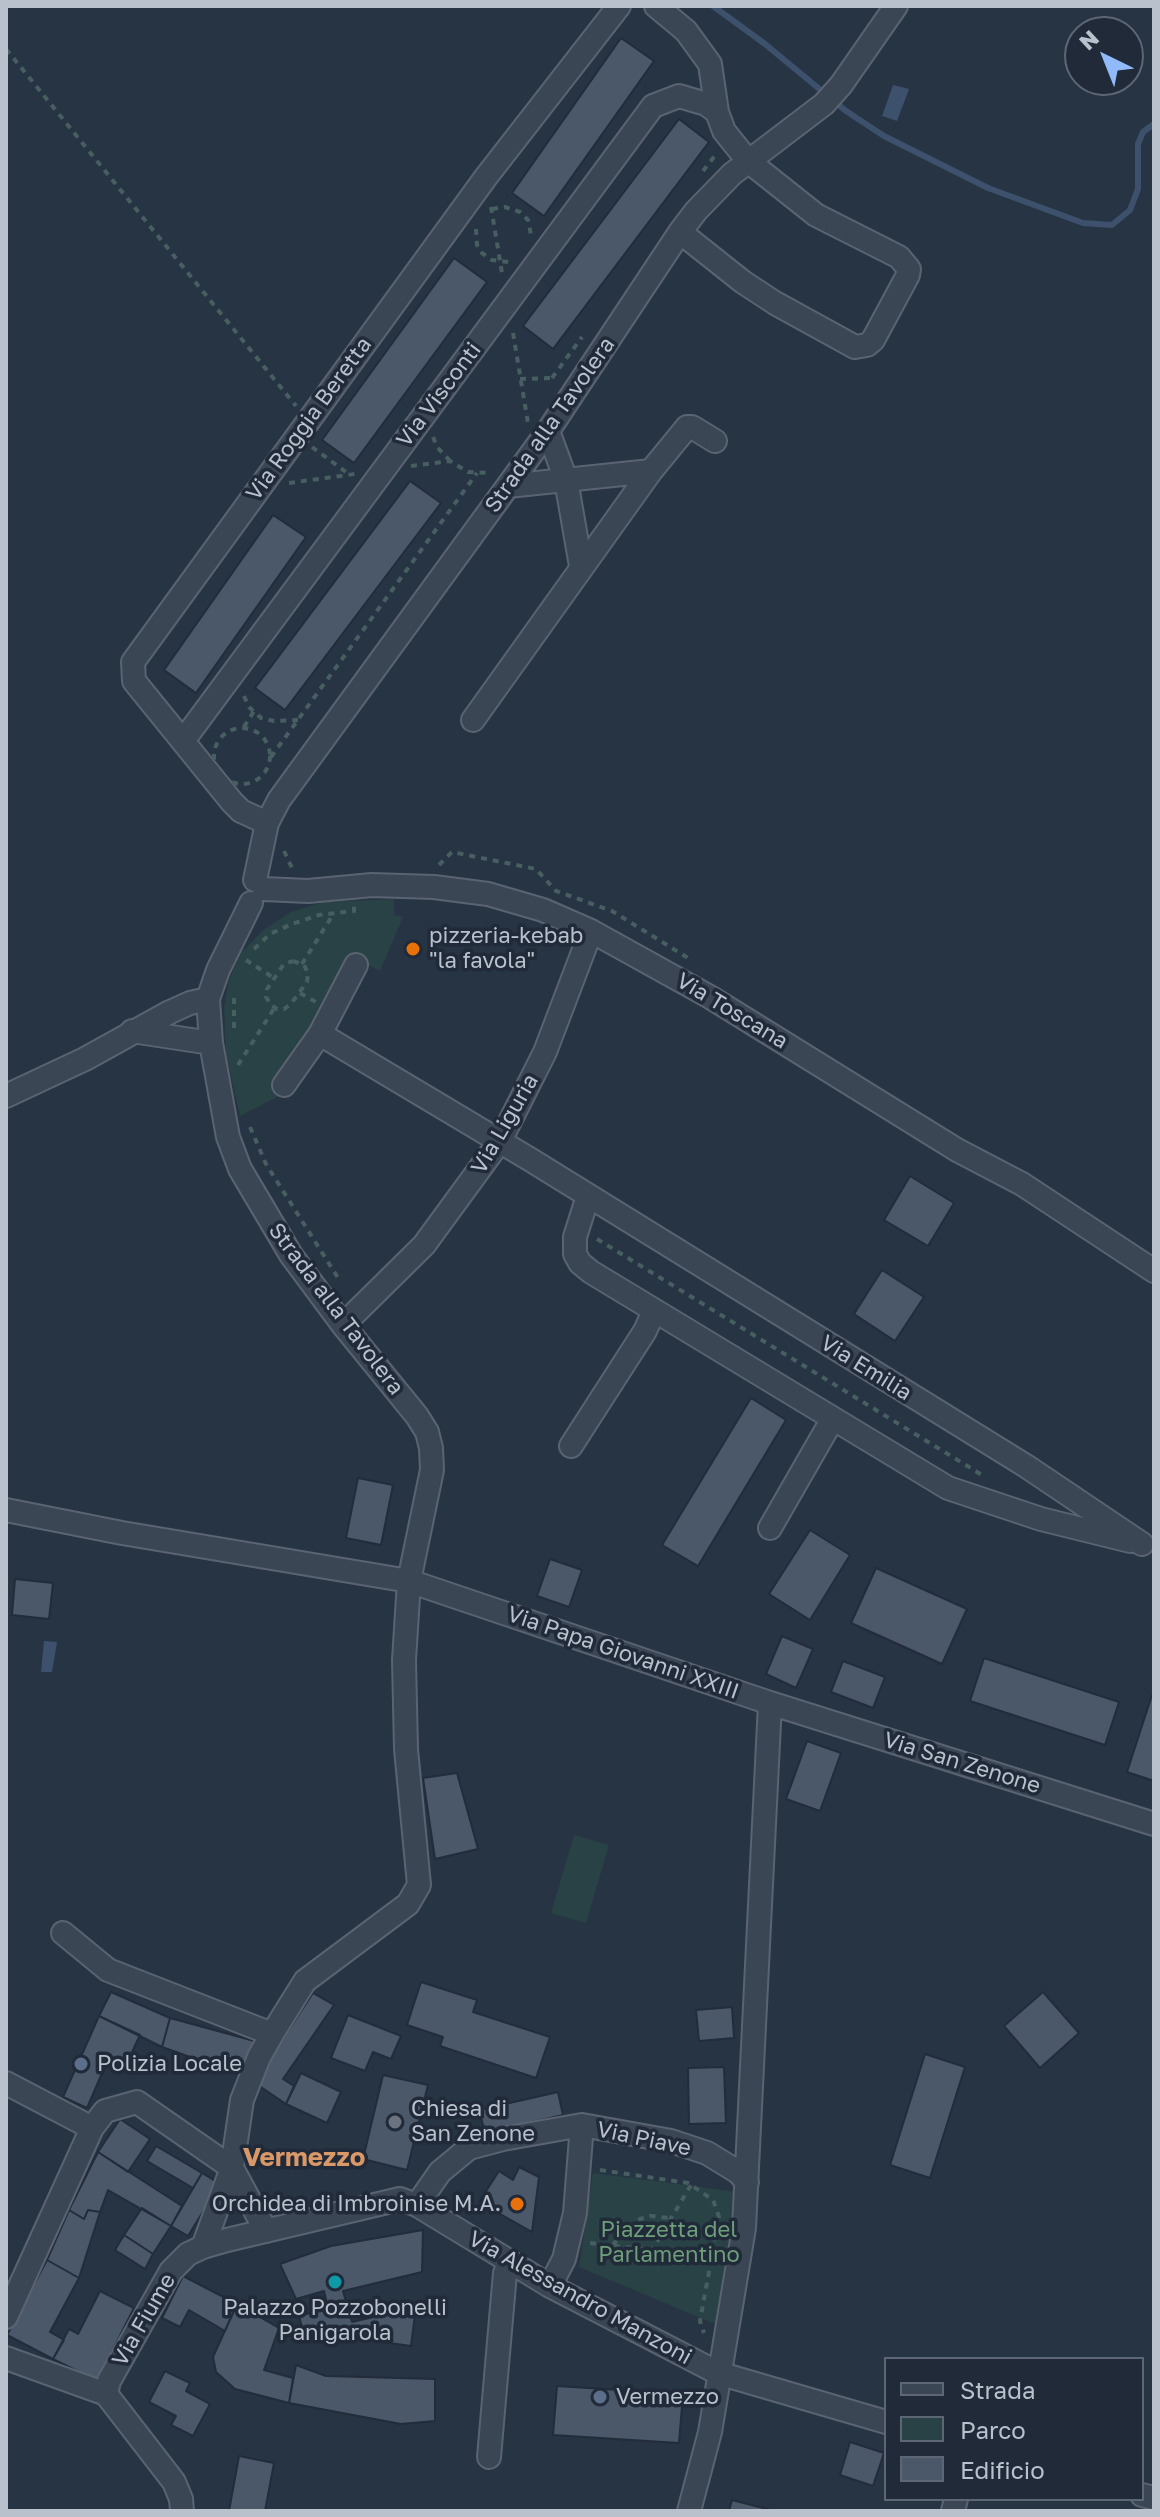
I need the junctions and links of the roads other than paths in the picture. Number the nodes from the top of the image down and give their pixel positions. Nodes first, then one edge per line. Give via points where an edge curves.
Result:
1 (619, 6) edge
2 (656, 6) edge
3 (896, 6) edge
4 (717, 112) junction
5 (748, 161) junction
6 (680, 232) junction
7 (548, 431) junction
8 (715, 441) dead end
9 (651, 471) junction
10 (566, 480) junction
11 (508, 486) junction
12 (581, 566) junction
13 (473, 720) dead end
14 (183, 741) junction
15 (275, 830) junction
16 (257, 891) junction
17 (591, 931) junction
18 (356, 965) dead end
19 (208, 999) junction
20 (132, 1031) junction
21 (320, 1034) junction
22 (211, 1043) junction
23 (284, 1085) dead end
24 (6, 1096) edge
25 (500, 1141) junction
26 (588, 1196) junction
27 (1154, 1271) edge
28 (654, 1311) junction
29 (343, 1325) junction
30 (832, 1420) junction
31 (571, 1446) dead end
32 (6, 1510) edge
33 (770, 1528) dead end
34 (1148, 1546) edge
35 (409, 1581) junction
36 (770, 1703) junction
37 (1154, 1824) edge
38 (63, 1933) dead end
39 (272, 2034) junction
40 (6, 2083) edge
41 (582, 2125) junction
42 (92, 2128) junction
43 (232, 2168) junction
44 (747, 2182) junction
45 (417, 2205) junction
46 (266, 2231) junction
47 (203, 2247) junction
48 (510, 2263) junction
49 (550, 2286) junction
50 (6, 2317) edge
51 (6, 2358) edge
52 (718, 2373) junction
53 (106, 2394) junction
54 (884, 2421) edge
55 (489, 2457) dead end
56 (182, 2511) edge
57 (689, 2511) edge

1 - 14 street, Via Roggia Beretta via 486,177 133,662 134,681
2 - 4 street via 686,31 710,64
3 - 5 street, Strada alla Tavolera via 824,104
4 - 5 street via 724,131
4 - 14 street, Via Visconti via 679,96 653,106
5 - 6 street, Strada alla Tavolera
5 - 6 street via 816,215 906,263 908,275 873,340 855,347 775,303
6 - 7 street, Strada alla Tavolera
7 - 10 street
7 - 11 street, Strada alla Tavolera
8 - 9 street via 687,427
9 - 10 street
9 - 12 street
10 - 11 street
10 - 12 street
11 - 15 street, Strada alla Tavolera via 279,800
12 - 13 street
14 - 15 street, Via Roggia Beretta via 241,811
15 - 16 street, Strada alla Tavolera
16 - 17 street, Via Toscana via 401,885 475,893 543,910
16 - 19 street, Strada alla Tavolera
17 - 25 street, Via Liguria via 545,1052
17 - 27 street, Via Toscana via 1022,1184
18 - 21 street
19 - 20 street
19 - 22 street, Strada alla Tavolera
20 - 22 street
20 - 24 street
21 - 23 street
21 - 25 street, Via Emilia
22 - 29 street, Strada alla Tavolera via 225,1125 240,1169 291,1255
25 - 26 street, Via Emilia
25 - 29 street, Via Liguria via 424,1245
26 - 28 street, Via Emilia via 576,1234 580,1263
26 - 34 street, Via Emilia
28 - 30 street, Via Emilia
28 - 31 street
29 - 35 street, Strada alla Tavolera via 427,1432 432,1470
30 - 33 street
30 - 34 street, Via Emilia via 948,1488
32 - 35 street, Via Papa Giovanni XXIII
35 - 36 street, Via Papa Giovanni XXIII
35 - 39 street, Strada alla Tavolera via 406,1749 419,1885 408,1904 305,1981
36 - 37 street, Via San Zenone
36 - 44 street
38 - 39 street via 108,1970
39 - 43 street, Strada alla Tavolera via 242,2100
40 - 42 street
41 - 44 street, Via Piave via 707,2153
41 - 45 street, Via Piave via 469,2148 440,2172
41 - 49 street via 575,2213 564,2259
42 - 43 street via 105,2111 137,2102
42 - 50 street
43 - 46 street
43 - 47 street
44 - 52 street
45 - 46 street via 400,2199
45 - 48 street, Via Alessandro Manzoni
46 - 47 street
47 - 53 street, Via Fiume via 171,2271
48 - 49 street, Via Alessandro Manzoni
48 - 55 street
49 - 52 street, Via Alessandro Manzoni
51 - 53 street
52 - 54 street, Via Alessandro Manzoni
52 - 57 street via 710,2432
53 - 56 street via 174,2482

